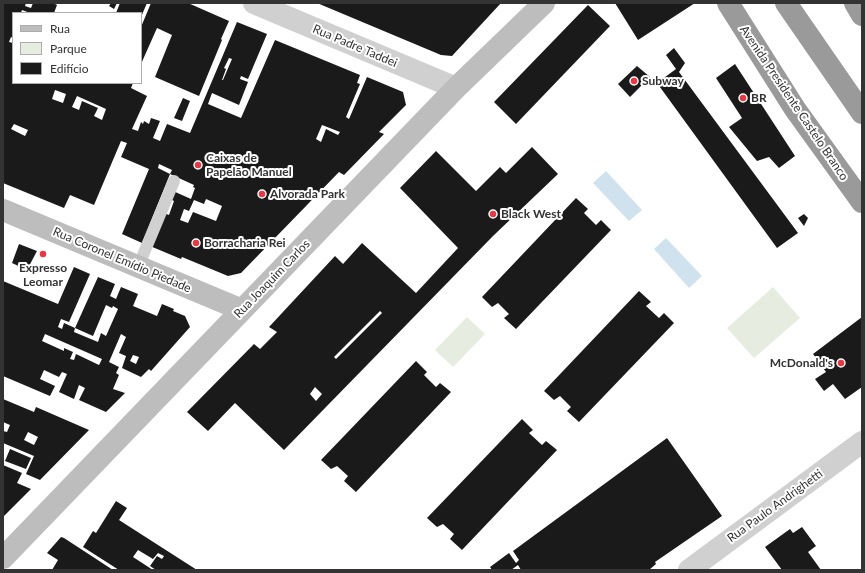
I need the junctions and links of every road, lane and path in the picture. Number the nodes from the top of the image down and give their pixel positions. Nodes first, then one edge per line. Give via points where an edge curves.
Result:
1 (255, 3) edge
2 (544, 3) edge
3 (728, 3) edge
4 (786, 3) edge
5 (855, 3) edge
6 (862, 15) edge
7 (456, 88) junction
8 (862, 113) edge
9 (174, 182) dead end
10 (862, 202) edge
11 (3, 210) edge
12 (138, 266) junction
13 (242, 310) junction
14 (862, 442) edge
15 (3, 558) edge
16 (689, 570) edge

1 - 7 street, Rua Padre Taddei
2 - 7 street, Rua Joaquim Carlos
3 - 10 highway, Avenida Presidente Castelo Branco via 795,109
4 - 8 highway
5 - 6 highway
7 - 13 street, Rua Joaquim Carlos
9 - 12 lane
11 - 12 street, Rua Coronel Emídio Piedade
12 - 13 street, Rua Coronel Emídio Piedade
13 - 15 street, Rua Joaquim Carlos
14 - 16 street, Rua Paulo Andrighetti

